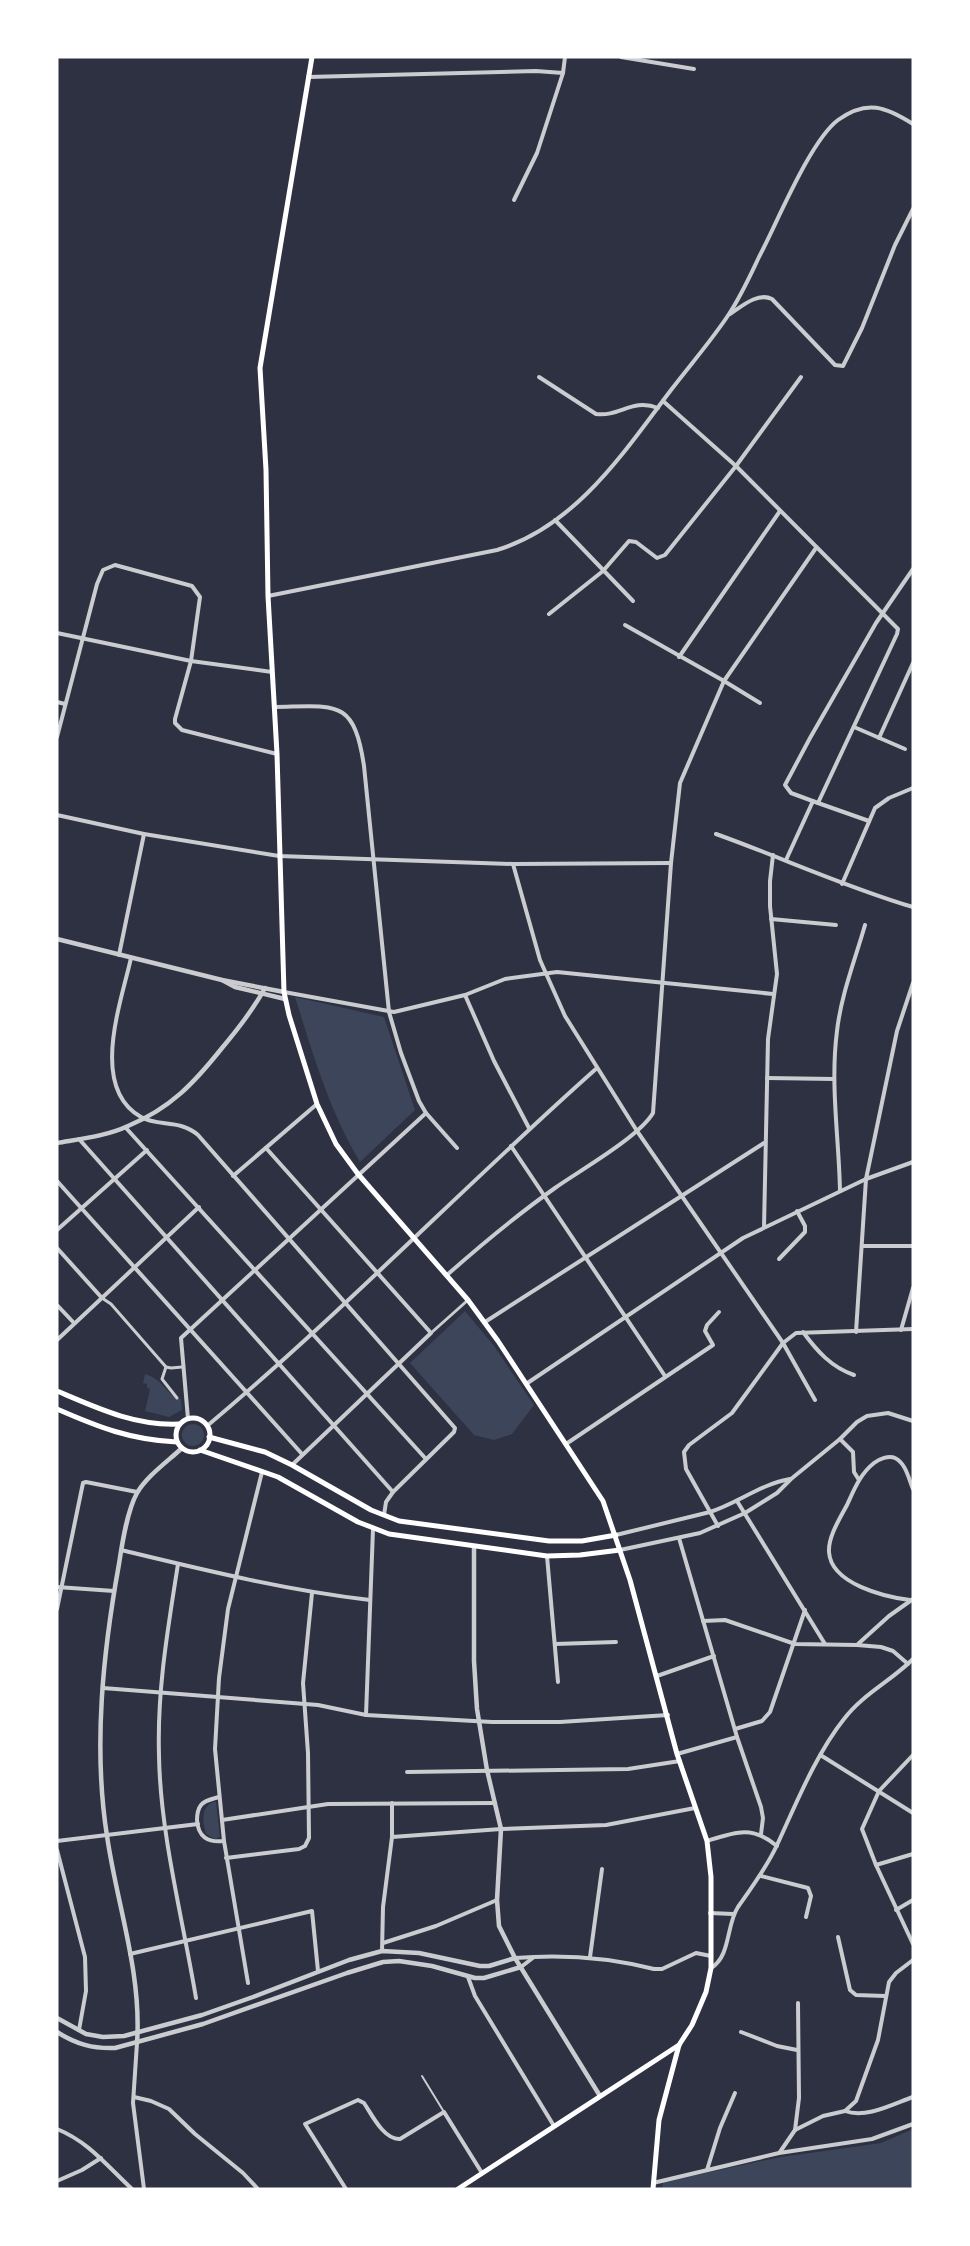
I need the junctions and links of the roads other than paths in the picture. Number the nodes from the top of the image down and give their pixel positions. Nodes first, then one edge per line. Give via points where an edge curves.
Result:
1 (312, 57) edge
2 (565, 57) edge
3 (621, 57) edge
4 (694, 69) dead end
5 (563, 73) junction
6 (307, 77) junction
7 (913, 124) edge
8 (514, 200) dead end
9 (913, 208) edge
10 (729, 314) junction
11 (539, 376) dead end
12 (801, 377) dead end
13 (663, 401) junction
14 (657, 408) junction
15 (736, 466) junction
16 (780, 511) junction
17 (555, 520) junction
18 (816, 548) junction
19 (913, 569) edge
20 (603, 571) junction
21 (268, 596) junction
22 (633, 601) dead end
23 (549, 614) dead end
24 (882, 614) junction
25 (625, 625) dead end
26 (57, 633) edge
27 (81, 639) junction
28 (679, 657) junction
29 (191, 661) junction
30 (913, 663) edge
31 (272, 672) junction
32 (724, 681) junction
33 (57, 702) edge
34 (760, 703) dead end
35 (65, 704) junction
36 (275, 707) junction
37 (854, 727) junction
38 (57, 737) edge
39 (879, 738) junction
40 (904, 749) dead end
41 (277, 754) junction
42 (913, 788) edge
43 (813, 801) junction
44 (818, 803) junction
45 (57, 815) edge
46 (868, 821) junction
47 (144, 834) junction
48 (717, 834) dead end
49 (773, 855) junction
50 (279, 856) junction
51 (374, 860) junction
52 (786, 860) junction
53 (671, 863) junction
54 (513, 864) junction
55 (842, 884) junction
56 (913, 907) edge
57 (771, 919) junction
58 (836, 925) dead end
59 (865, 925) dead end
60 (57, 939) edge
61 (118, 955) junction
62 (131, 958) junction
63 (544, 974) junction
64 (222, 980) junction
65 (663, 983) junction
66 (913, 983) edge
67 (265, 988) junction
68 (284, 992) junction
69 (261, 994) junction
70 (773, 994) junction
71 (465, 995) junction
72 (285, 999) junction
73 (389, 1012) junction
74 (597, 1068) junction
75 (767, 1078) junction
76 (834, 1080) junction
77 (316, 1104) junction
78 (426, 1113) junction
79 (144, 1119) junction
80 (126, 1128) junction
81 (530, 1128) junction
82 (637, 1131) junction
83 (79, 1139) junction
84 (764, 1142) junction
85 (57, 1143) edge
86 (511, 1146) junction
87 (266, 1148) junction
88 (456, 1148) dead end
89 (147, 1150) junction
90 (913, 1162) edge
91 (358, 1174) junction
92 (233, 1176) junction
93 (113, 1179) junction
94 (866, 1179) junction
95 (57, 1181) edge
96 (840, 1191) junction
97 (681, 1194) junction
98 (545, 1196) junction
99 (200, 1207) junction
100 (80, 1209) junction
101 (321, 1209) junction
102 (796, 1211) junction
103 (764, 1227) junction
104 (57, 1230) edge
105 (167, 1238) junction
106 (288, 1239) junction
107 (414, 1239) junction
108 (862, 1246) junction
109 (913, 1246) edge
110 (57, 1248) edge
111 (720, 1253) junction
112 (585, 1258) junction
113 (779, 1260) dead end
114 (135, 1268) junction
115 (255, 1269) junction
116 (377, 1273) junction
117 (447, 1275) junction
118 (913, 1288) edge
119 (102, 1298) junction
120 (222, 1300) junction
121 (468, 1300) junction
122 (344, 1303) junction
123 (57, 1305) edge
124 (719, 1312) dead end
125 (625, 1317) junction
126 (485, 1322) junction
127 (74, 1323) junction
128 (191, 1329) junction
129 (913, 1329) edge
130 (901, 1330) junction
131 (803, 1332) junction
132 (856, 1332) junction
133 (312, 1333) junction
134 (431, 1333) junction
135 (57, 1340) edge
136 (783, 1343) junction
137 (278, 1364) junction
138 (398, 1364) junction
139 (183, 1366) junction
140 (166, 1367) junction
141 (854, 1375) dead end
142 (665, 1376) junction
143 (526, 1384) junction
144 (57, 1391) edge
145 (247, 1392) junction
146 (366, 1394) junction
147 (177, 1398) dead end
148 (815, 1400) dead end
149 (57, 1409) edge
150 (188, 1419) junction
151 (913, 1420) edge
152 (179, 1424) junction
153 (332, 1425) junction
154 (207, 1426) junction
155 (209, 1437) junction
156 (840, 1439) junction
157 (177, 1442) junction
158 (566, 1444) junction
159 (182, 1448) junction
160 (200, 1450) junction
161 (302, 1454) junction
162 (426, 1459) junction
163 (292, 1465) junction
164 (262, 1471) junction
165 (791, 1479) junction
166 (859, 1480) junction
167 (913, 1489) edge
168 (137, 1492) junction
169 (393, 1492) junction
170 (737, 1501) junction
171 (710, 1512) junction
172 (745, 1513) junction
173 (384, 1515) junction
174 (718, 1526) junction
175 (373, 1529) junction
176 (616, 1535) junction
177 (679, 1538) junction
178 (474, 1547) junction
179 (620, 1550) junction
180 (121, 1551) junction
181 (547, 1556) junction
182 (178, 1564) junction
183 (235, 1578) junction
184 (59, 1588) edge
185 (114, 1591) junction
186 (312, 1593) junction
187 (370, 1600) junction
188 (912, 1600) edge
189 (57, 1609) edge
190 (805, 1610) junction
191 (703, 1621) junction
192 (616, 1642) dead end
193 (555, 1644) junction
194 (795, 1644) junction
195 (825, 1644) junction
196 (857, 1645) junction
197 (714, 1656) junction
198 (913, 1659) edge
199 (908, 1664) junction
200 (657, 1676) junction
201 (558, 1682) dead end
202 (104, 1688) junction
203 (160, 1694) junction
204 (218, 1699) junction
205 (304, 1704) junction
206 (366, 1715) junction
207 (668, 1715) junction
208 (478, 1720) junction
209 (735, 1729) junction
210 (737, 1737) junction
211 (677, 1754) junction
212 (913, 1755) edge
213 (822, 1756) junction
214 (680, 1761) junction
215 (487, 1770) junction
216 (407, 1772) dead end
217 (879, 1791) junction
218 (219, 1797) junction
219 (392, 1803) junction
220 (495, 1803) junction
221 (310, 1806) junction
222 (695, 1808) junction
223 (913, 1813) edge
224 (222, 1820) junction
225 (198, 1824) junction
226 (166, 1828) junction
227 (501, 1829) junction
228 (761, 1834) junction
229 (107, 1836) junction
230 (392, 1837) junction
231 (57, 1841) edge
232 (224, 1841) junction
233 (707, 1841) junction
234 (777, 1846) junction
235 (57, 1850) edge
236 (913, 1854) edge
237 (226, 1857) junction
238 (876, 1864) junction
239 (602, 1869) dead end
240 (761, 1876) junction
241 (497, 1900) junction
242 (913, 1900) edge
243 (896, 1910) junction
244 (710, 1913) junction
245 (733, 1914) junction
246 (806, 1917) dead end
247 (238, 1928) junction
248 (838, 1937) dead end
249 (187, 1942) junction
250 (383, 1944) junction
251 (913, 1944) edge
252 (382, 1951) junction
253 (130, 1954) junction
254 (711, 1956) junction
255 (534, 1957) junction
256 (590, 1957) junction
257 (515, 1958) junction
258 (913, 1960) edge
259 (520, 1968) junction
260 (711, 1968) junction
261 (318, 1971) junction
262 (468, 1977) junction
263 (248, 1983) dead end
264 (885, 1996) junction
265 (196, 1998) dead end
266 (798, 2003) dead end
267 (57, 2018) edge
268 (79, 2031) junction
269 (57, 2032) edge
270 (138, 2032) junction
271 (741, 2032) dead end
272 (137, 2043) junction
273 (680, 2045) junction
274 (797, 2050) junction
275 (422, 2076) dead end
276 (735, 2093) dead end
277 (600, 2096) junction
278 (134, 2097) junction
279 (913, 2097) edge
280 (845, 2111) junction
281 (444, 2112) junction
282 (913, 2124) edge
283 (554, 2126) junction
284 (57, 2129) edge
285 (795, 2130) junction
286 (779, 2153) junction
287 (101, 2158) junction
288 (707, 2170) junction
289 (482, 2173) junction
290 (57, 2181) edge
291 (653, 2186) edge
292 (460, 2188) edge
293 (132, 2189) edge
294 (144, 2189) edge
295 (258, 2189) edge
296 (346, 2189) edge

1 - 6 main road
2 - 5 street
3 - 4 street
5 - 6 street
5 - 8 street via 537,153
6 - 21 main road via 260,368
7 - 10 street via 889,110 869,107 846,115 830,127 806,164
9 - 10 street via 843,366 835,365 767,296
10 - 13 street
11 - 14 street via 596,414 639,404
12 - 15 street
13 - 14 street
13 - 15 street
14 - 17 street via 603,478
15 - 16 street
15 - 20 street via 664,555 657,558 636,542 629,542
16 - 18 street
16 - 28 street
17 - 20 street
17 - 21 street via 531,537 497,550
18 - 24 street
18 - 32 street
19 - 24 street
20 - 22 street
20 - 23 street
21 - 31 main road
24 - 37 street via 895,626 897,634
24 - 43 street via 785,785 791,793
25 - 28 street
26 - 27 street
27 - 29 street
27 - 29 street via 101,573 105,567 115,565 196,589 200,597
27 - 35 street
28 - 32 street
29 - 31 street
29 - 41 street via 175,719 178,727
30 - 39 street
31 - 36 main road
32 - 34 street
32 - 53 street via 680,783
33 - 35 street
35 - 38 street
36 - 41 main road
36 - 51 street via 329,707 352,720 362,752
37 - 39 street
37 - 44 street
39 - 40 street
41 - 50 main road
42 - 46 street via 878,805
43 - 44 street
43 - 52 street
44 - 46 street
45 - 47 street
46 - 55 street
47 - 50 street
47 - 61 street
48 - 49 street
49 - 52 street
49 - 57 street
50 - 51 street
50 - 68 main road
51 - 54 street
51 - 73 street
52 - 55 street
53 - 54 street
53 - 65 street
54 - 63 street
55 - 56 street
57 - 58 street
57 - 70 street via 777,974
59 - 76 street via 839,1017
60 - 61 street
61 - 62 street
62 - 64 street
62 - 79 street via 111,1066 122,1098
63 - 65 street via 569,972
63 - 71 street via 505,979
63 - 74 street
64 - 67 street
64 - 69 street
65 - 70 street
65 - 82 street via 655,1107
66 - 94 street via 897,1031
67 - 68 street
67 - 69 street
68 - 72 main road
68 - 73 street
69 - 72 street
69 - 79 street via 238,1029 190,1086
70 - 75 street
71 - 73 street
71 - 81 street via 490,1053
72 - 77 main road
73 - 78 street
74 - 81 street
74 - 82 street
75 - 76 street
75 - 84 street
76 - 96 street
77 - 87 street
77 - 91 main road via 340,1151
78 - 88 street
78 - 91 street
79 - 80 street
79 - 92 street via 192,1130
80 - 83 street
80 - 89 street
81 - 86 street
82 - 97 street
82 - 98 street
83 - 85 street
83 - 93 street
84 - 97 street
84 - 103 street
86 - 98 street
86 - 107 street
87 - 92 street
87 - 101 street
89 - 93 street
89 - 99 street
90 - 94 street
91 - 101 street
91 - 107 main road
92 - 106 street
93 - 100 street
93 - 105 street
94 - 96 street
94 - 108 street
95 - 100 street
96 - 102 street
97 - 111 street
97 - 112 street
98 - 112 street
98 - 117 street
99 - 105 street
99 - 115 street
100 - 104 street
100 - 114 street
101 - 106 street
101 - 116 street
102 - 103 street
102 - 113 street via 805,1232
103 - 111 street
105 - 114 street
105 - 120 street
106 - 115 street
106 - 122 street
107 - 116 street
107 - 117 main road
108 - 109 street
108 - 132 street
110 - 119 street
111 - 125 street
111 - 136 street
112 - 125 street
112 - 126 street
114 - 119 street
114 - 128 street
115 - 120 street
115 - 133 street
116 - 122 street
116 - 134 street
117 - 121 main road
118 - 130 street
119 - 127 street
119 - 140 street
120 - 128 street
120 - 137 street
121 - 126 main road
121 - 134 street
122 - 133 street
122 - 138 street
123 - 127 street
124 - 142 street via 705,1331 713,1345
125 - 142 street
125 - 143 street
126 - 143 main road
127 - 135 street
128 - 139 street via 180,1340
128 - 145 street
129 - 130 street
130 - 132 street
131 - 132 street
131 - 136 street
131 - 141 street via 828,1361
133 - 137 street
133 - 146 street
134 - 138 street
136 - 148 street
136 - 171 street via 732,1413 684,1452 686,1469
137 - 145 street
137 - 153 street
138 - 146 street
138 - 162 street via 453,1425 454,1432
139 - 140 street
139 - 150 street
140 - 147 street via 162,1379
142 - 158 street
143 - 158 main road
144 - 152 main road via 146,1423
145 - 154 street
145 - 161 street
146 - 153 street
146 - 162 street
149 - 157 main road via 132,1437
150 - 152 main road
150 - 154 main road
151 - 156 street via 873,1414
152 - 157 main road
153 - 161 street
153 - 169 street
154 - 155 main road
155 - 160 main road
155 - 163 main road via 265,1452
156 - 165 street
156 - 166 street via 853,1452 854,1472
157 - 159 main road
158 - 176 main road via 603,1501
159 - 160 main road
159 - 168 street
160 - 164 main road
161 - 163 street
162 - 169 street
163 - 173 main road
164 - 175 main road
164 - 183 street
165 - 170 street via 773,1482
165 - 172 street
166 - 167 street via 874,1463 891,1457 903,1466
166 - 188 street via 830,1544 832,1563 854,1584 881,1595
168 - 180 street
168 - 184 street via 83,1484
169 - 173 street
170 - 171 street
170 - 172 street
171 - 174 street
171 - 176 street
172 - 174 street
172 - 190 street
173 - 176 main road via 436,1527 549,1541
174 - 177 street
175 - 178 main road via 406,1538
175 - 187 street
176 - 179 main road
177 - 179 street
177 - 191 street
178 - 181 main road
178 - 208 street
179 - 181 main road
179 - 200 main road
180 - 182 street
180 - 185 street
181 - 193 street
182 - 183 street
182 - 203 street
183 - 186 street
183 - 204 street via 224,1633
184 - 185 street
184 - 189 street
185 - 202 street
186 - 187 street
186 - 205 street
187 - 206 street
188 - 196 street
190 - 194 street
190 - 195 street
191 - 194 street via 725,1620
191 - 197 street
192 - 193 street
193 - 201 street
194 - 195 street
194 - 209 street via 770,1712 762,1721
195 - 196 street
196 - 199 street via 888,1648
197 - 200 street
197 - 209 street
198 - 199 street
199 - 213 street via 850,1710
200 - 207 main road
202 - 203 street
202 - 229 street via 101,1753
203 - 204 street
203 - 226 street via 159,1756
204 - 205 street
204 - 218 street via 215,1749
205 - 206 street
205 - 221 street
206 - 208 street
207 - 208 street via 560,1722
207 - 211 main road
208 - 215 street
209 - 210 street
210 - 211 street
210 - 228 street via 762,1813
211 - 214 main road
212 - 217 street
213 - 217 street
213 - 234 street
214 - 215 street via 628,1769
214 - 222 main road
215 - 216 street
215 - 220 street
217 - 223 street
217 - 238 street via 862,1829
218 - 224 street
218 - 225 street via 201,1805
219 - 220 street
219 - 221 street
219 - 230 street
220 - 227 street
221 - 224 street
221 - 237 street via 309,1838 304,1846
222 - 227 street via 606,1825
222 - 233 main road
224 - 232 street
225 - 226 street
225 - 232 street via 205,1838
226 - 229 street
226 - 249 street
227 - 230 street
227 - 241 street
228 - 233 street via 742,1832
228 - 234 street
229 - 231 street
229 - 253 street
230 - 250 street via 383,1907
232 - 237 street
233 - 244 main road
234 - 240 street
235 - 268 street via 85,1957 86,1991
236 - 238 street
237 - 247 street
238 - 243 street
239 - 256 street
240 - 245 street
240 - 246 street via 808,1888 811,1896
241 - 250 street
241 - 257 street via 499,1926
242 - 243 street
243 - 251 street
244 - 245 street
244 - 254 main road
245 - 260 street via 721,1959
247 - 249 street
247 - 261 street via 312,1911
247 - 263 street
248 - 264 street via 850,1990 856,1995
249 - 253 street
249 - 265 street
250 - 252 street
252 - 257 street via 419,1953 489,1966
252 - 261 street
253 - 270 street
254 - 256 street via 696,1953 662,1969
254 - 260 main road
255 - 256 street
255 - 257 street
255 - 259 street
257 - 259 street
258 - 264 street via 893,1976
259 - 262 street via 484,1978
259 - 277 street
260 - 273 main road via 706,1992
261 - 270 street via 253,1997
262 - 272 street via 432,1966 383,1962
262 - 283 street via 475,1996
264 - 280 street via 879,2034 859,2094
266 - 274 street
267 - 268 street
268 - 270 street via 114,2037
269 - 272 street via 94,2048
270 - 272 street
271 - 274 street
272 - 278 street
273 - 277 main road
273 - 291 main road via 659,2120
274 - 285 street via 799,2098
275 - 281 lane
276 - 288 street
277 - 283 main road
278 - 294 street
278 - 295 street via 169,2109
279 - 280 street via 874,2110
280 - 285 street via 823,2116
281 - 289 street
281 - 296 street via 400,2139 388,2136 358,2100 305,2124
282 - 286 street via 872,2139
283 - 289 main road
284 - 287 street via 83,2142
285 - 286 street
286 - 288 street
287 - 290 street
287 - 293 street
288 - 291 street
289 - 292 main road

